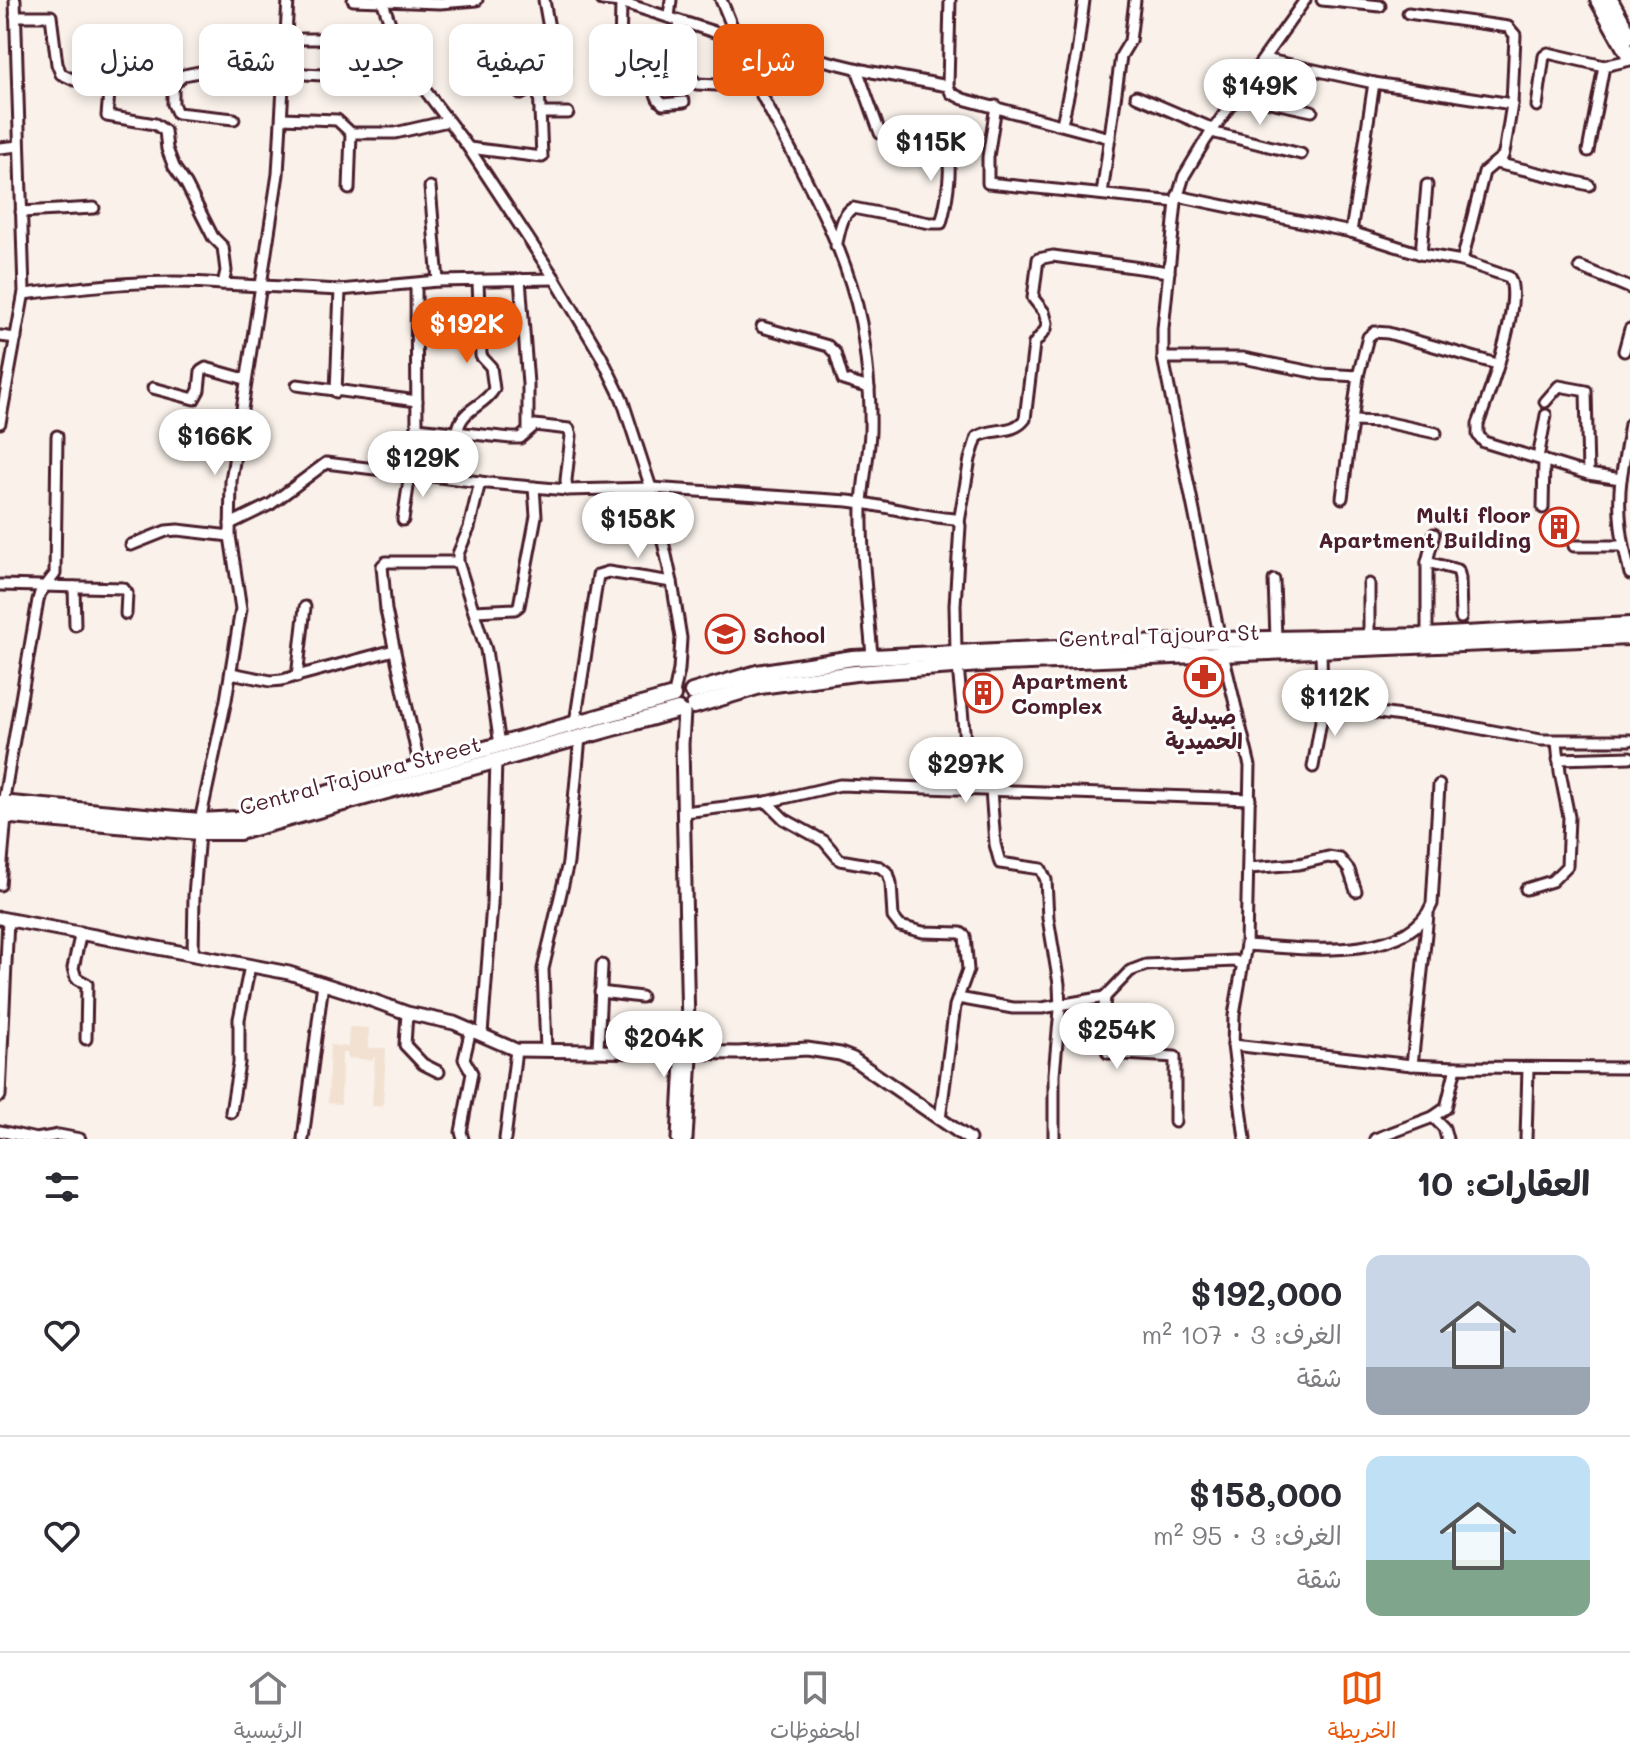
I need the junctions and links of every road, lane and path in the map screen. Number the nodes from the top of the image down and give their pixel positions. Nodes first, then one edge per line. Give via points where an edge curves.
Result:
1 (15, 0) edge
2 (288, 0) edge
3 (353, 0) edge
4 (477, 0) edge
5 (544, 0) edge
6 (602, 0) edge
7 (671, 0) edge
8 (721, 0) edge
9 (950, 0) edge
10 (1084, 0) edge
11 (1135, 0) edge
12 (1305, 0) edge
13 (1322, 0) edge
14 (1598, 0) edge
15 (1610, 0) edge
16 (382, 1) edge
17 (621, 2) junction
18 (1380, 6) dead end
19 (1408, 13) dead end
20 (15, 16) junction
21 (669, 17) junction
22 (680, 22) joint
23 (287, 24) edge
24 (389, 24) edge
25 (548, 24) edge
26 (621, 24) edge
27 (730, 24) edge
28 (713, 32) edge
29 (1630, 36) edge
30 (1264, 59) junction
31 (1630, 59) edge
32 (824, 61) edge
33 (1604, 66) junction
34 (857, 69) junction
35 (72, 79) edge
36 (1374, 83) junction
37 (948, 86) junction
38 (1238, 95) junction
39 (110, 96) edge
40 (173, 96) edge
41 (283, 96) edge
42 (429, 96) edge
43 (539, 96) edge
44 (656, 96) edge
45 (762, 96) edge
46 (1136, 96) dead end
47 (684, 102) dead end
48 (1512, 104) junction
49 (996, 106) junction
50 (1537, 106) dead end
51 (1312, 111) dead end
52 (540, 113) junction
53 (568, 113) dead end
54 (282, 118) junction
55 (234, 119) dead end
56 (448, 121) junction
57 (1062, 124) junction
58 (1212, 130) junction
59 (351, 133) junction
60 (1110, 138) junction
61 (19, 146) junction
62 (0, 148) edge
63 (469, 148) junction
64 (1588, 151) dead end
65 (1301, 154) dead end
66 (1496, 163) junction
67 (1427, 185) dead end
68 (1589, 185) dead end
69 (430, 187) dead end
70 (349, 189) dead end
71 (1102, 194) junction
72 (1177, 199) junction
73 (94, 208) dead end
74 (21, 212) junction
75 (1351, 232) junction
76 (836, 246) junction
77 (1421, 254) junction
78 (1462, 261) junction
79 (1580, 267) dead end
80 (1169, 272) junction
81 (520, 279) junction
82 (555, 279) junction
83 (438, 281) junction
84 (478, 282) junction
85 (223, 284) junction
86 (416, 284) junction
87 (261, 288) junction
88 (1630, 288) edge
89 (340, 290) junction
90 (24, 294) junction
91 (762, 327) dead end
92 (1630, 329) edge
93 (0, 336) edge
94 (16, 338) junction
95 (1624, 351) dead end
96 (1163, 358) junction
97 (1497, 364) junction
98 (1358, 376) junction
99 (245, 379) junction
100 (297, 385) dead end
101 (153, 388) dead end
102 (869, 388) junction
103 (336, 392) junction
104 (417, 401) junction
105 (1545, 402) dead end
106 (1546, 415) dead end
107 (1352, 421) junction
108 (0, 423) edge
109 (1630, 424) edge
110 (417, 428) junction
111 (458, 430) junction
112 (528, 430) junction
113 (1436, 433) dead end
114 (57, 436) dead end
115 (1541, 459) junction
116 (411, 473) junction
117 (1588, 474) junction
118 (1621, 479) junction
119 (480, 482) junction
120 (534, 487) junction
121 (651, 488) junction
122 (567, 490) junction
123 (1342, 498) dead end
124 (862, 503) junction
125 (1543, 508) dead end
126 (403, 520) dead end
127 (959, 522) junction
128 (230, 524) junction
129 (1434, 534) dead end
130 (230, 536) junction
131 (131, 545) dead end
132 (1574, 546) dead end
133 (1623, 546) junction
134 (458, 562) junction
135 (1427, 562) junction
136 (1630, 574) edge
137 (1274, 580) dead end
138 (672, 582) junction
139 (1369, 584) dead end
140 (0, 585) edge
141 (74, 587) junction
142 (44, 588) junction
143 (305, 607) dead end
144 (474, 611) junction
145 (126, 614) dead end
146 (1461, 618) dead end
147 (75, 625) dead end
148 (1630, 625) edge
149 (1427, 636) junction
150 (1369, 637) junction
151 (1630, 637) edge
152 (1276, 639) junction
153 (1221, 647) junction
154 (394, 650) junction
155 (1321, 650) junction
156 (872, 656) junction
157 (957, 658) junction
158 (679, 670) junction
159 (231, 673) junction
160 (297, 677) junction
161 (683, 700) junction
162 (1324, 704) junction
163 (578, 730) junction
164 (1630, 740) edge
165 (1557, 741) junction
166 (500, 745) junction
167 (1630, 757) edge
168 (1558, 759) junction
169 (496, 760) junction
170 (1313, 767) dead end
171 (420, 768) junction
172 (1439, 785) dead end
173 (975, 789) junction
174 (991, 790) junction
175 (1250, 799) junction
176 (767, 802) junction
177 (2, 809) edge
178 (684, 812) junction
179 (200, 827) junction
180 (1249, 868) junction
181 (0, 885) edge
182 (1526, 889) dead end
183 (1356, 891) dead end
184 (1429, 911) junction
185 (4, 919) edge
186 (81, 932) junction
187 (1246, 945) junction
188 (193, 954) junction
189 (1241, 964) junction
190 (602, 965) dead end
191 (250, 966) junction
192 (323, 983) junction
193 (600, 992) junction
194 (641, 997) dead end
195 (1105, 997) junction
196 (958, 998) junction
197 (3, 1001) edge
198 (1060, 1005) junction
199 (407, 1013) junction
200 (476, 1031) junction
201 (86, 1039) dead end
202 (1233, 1045) junction
203 (516, 1050) junction
204 (546, 1050) junction
205 (598, 1050) junction
206 (687, 1052) junction
207 (1, 1062) edge
208 (1412, 1065) junction
209 (1456, 1067) junction
210 (1528, 1068) junction
211 (1630, 1068) edge
212 (439, 1072) dead end
213 (0, 1096) edge
214 (231, 1112) dead end
215 (1433, 1117) junction
216 (940, 1119) junction
217 (1175, 1122) dead end
218 (0, 1131) edge
219 (80, 1139) edge
220 (303, 1139) edge
221 (463, 1139) edge
222 (505, 1139) edge
223 (678, 1139) edge
224 (686, 1139) edge
225 (969, 1139) edge
226 (1054, 1139) edge
227 (1245, 1139) edge
228 (1375, 1139) edge
229 (1447, 1139) edge
230 (1526, 1139) edge

1 - 20 street
2 - 23 street
3 - 16 street
4 - 16 street
5 - 25 street
6 - 17 street
7 - 21 street
8 - 27 street
9 - 37 street
10 - 57 street
11 - 60 street
12 - 30 street
13 - 18 street
14 - 31 main road
15 - 29 main road
16 - 24 street
17 - 21 street
17 - 26 street
19 - 48 street via 1512,30
20 - 35 street via 51,16 61,74
20 - 61 street
21 - 22 street
22 - 28 street
30 - 36 street
30 - 38 street
31 - 33 street
32 - 34 street
33 - 50 street via 1548,53
33 - 64 street
34 - 37 street
34 - 76 street via 882,136 941,148 950,167 941,223 853,208 845,214
36 - 48 street
36 - 75 street
37 - 49 street via 955,95
38 - 51 street
38 - 58 street
39 - 85 street via 107,116 159,125 165,131 174,167 223,247
40 - 55 street via 177,113
41 - 54 street
42 - 56 street
43 - 52 street
44 - 47 street via 663,104
45 - 76 street
46 - 58 street
48 - 66 street via 1503,156
49 - 57 street
49 - 71 street via 988,183
52 - 53 street
52 - 63 street via 540,158
54 - 59 street via 337,120
54 - 87 street
56 - 59 street via 395,133
56 - 63 street
57 - 60 street
58 - 65 street
58 - 72 street via 1184,176
59 - 70 street
60 - 71 street
61 - 62 street
61 - 74 street
63 - 82 street
66 - 68 street
66 - 78 street via 1484,172
67 - 77 street
69 - 83 street
71 - 72 street
72 - 75 street
72 - 80 street
73 - 74 street
74 - 90 street
75 - 77 street
76 - 102 street via 860,319
77 - 78 street
78 - 97 street via 1512,281 1512,307
79 - 88 street
80 - 96 street
80 - 127 street via 1053,256 1038,259 1033,298 1047,323 1034,344 1025,419 1016,428 977,437
81 - 82 street
81 - 84 street
81 - 112 street
82 - 121 street via 622,399
83 - 84 street
83 - 86 street
84 - 111 street via 481,356 491,367 494,389 461,419
85 - 87 street
85 - 90 street via 107,283
86 - 89 street
86 - 104 street
87 - 89 street
87 - 99 street
89 - 103 street
90 - 94 street
91 - 102 street via 828,346 843,380
92 - 95 street
93 - 94 street
94 - 108 street
96 - 98 street via 1243,358
96 - 153 street
97 - 98 street via 1380,331 1368,337
97 - 115 street via 1478,435 1484,442
98 - 107 street
99 - 101 street via 203,368 194,399
99 - 128 street
100 - 103 street
102 - 124 street
103 - 104 street
104 - 110 street
105 - 117 street via 1559,386 1586,391
106 - 115 street
107 - 113 street
107 - 123 street
109 - 118 street
110 - 111 street
110 - 116 street
111 - 112 street via 511,438
112 - 122 street via 535,425 571,432
114 - 142 street via 55,574
115 - 117 street
115 - 125 street
116 - 119 street
116 - 126 street
116 - 128 street via 323,464 271,504
117 - 118 street
118 - 133 street
119 - 120 street
119 - 134 street
120 - 122 street
120 - 144 street via 536,516 519,606
121 - 122 street
121 - 124 street
121 - 138 street
124 - 127 street
124 - 156 street
127 - 157 street
128 - 130 street
129 - 135 street
130 - 131 street via 166,531
130 - 159 street via 241,609
132 - 133 street
133 - 136 street
134 - 144 street
134 - 154 street via 383,564 382,592
135 - 146 street via 1458,570
135 - 149 street
137 - 152 street
138 - 158 street via 681,630
138 - 163 street via 598,575
139 - 150 street
140 - 142 street
141 - 142 street
141 - 145 street via 123,588
141 - 147 street
142 - 177 street
143 - 160 street
144 - 166 street via 486,650
148 - 149 main road
149 - 150 main road
150 - 152 main road
151 - 155 main road, Central Tajoura St
152 - 153 main road
153 - 155 main road, Central Tajoura St
153 - 157 main road, Central Tajoura St
153 - 175 street via 1248,752
154 - 160 street
154 - 171 street
155 - 162 street
156 - 157 main road
156 - 161 main road via 757,673
157 - 161 main road, Central Tajoura St
157 - 173 street via 967,763
158 - 161 street
158 - 161 street
159 - 160 street via 271,681
159 - 179 street
161 - 163 main road, Central Tajoura Street
161 - 178 street
162 - 165 street
162 - 170 street
163 - 166 main road
163 - 169 main road, Central Tajoura Street
163 - 204 street via 568,863 543,969
164 - 165 street
165 - 168 street
166 - 171 main road
167 - 168 street
168 - 182 street via 1569,817 1567,866 1552,881
169 - 179 main road, Central Tajoura Street via 239,832
169 - 200 street via 492,905
171 - 179 main road
172 - 184 street
173 - 174 street
173 - 176 street via 840,785
174 - 175 street
174 - 198 street via 1000,863 1041,869 1046,880
175 - 180 street
176 - 178 street
176 - 196 street via 784,819 824,841 840,860 888,873 893,917 900,926 965,936 968,970
177 - 179 main road, Central Tajoura Street
177 - 181 street
178 - 206 street
179 - 188 street
180 - 183 street via 1340,859
180 - 187 street
184 - 187 street via 1404,931 1368,947
184 - 208 street
185 - 186 street
185 - 197 street
186 - 188 street
186 - 201 street via 73,968 76,978 87,984
187 - 189 street
188 - 191 street
189 - 195 street via 1146,965 1130,971
189 - 202 street
190 - 193 street
191 - 192 street
191 - 214 street via 239,1019
192 - 199 street
192 - 220 street
193 - 194 street
193 - 205 street
195 - 198 street
195 - 217 street via 1102,1017 1108,1053 1175,1057
196 - 198 street via 1013,1008
196 - 216 street
197 - 207 street
198 - 226 street
199 - 200 street
199 - 212 street via 405,1045
200 - 203 street
200 - 221 street via 464,1059 472,1073
202 - 208 street
202 - 227 street
203 - 204 street
203 - 222 street
204 - 205 street
205 - 206 street
206 - 216 street via 807,1049 840,1054
206 - 223 street
206 - 224 street
207 - 213 street
208 - 209 street
209 - 210 street
209 - 215 street via 1446,1108
210 - 211 street
210 - 230 street
215 - 228 street
215 - 229 street
216 - 225 street
218 - 219 street via 36,1139

